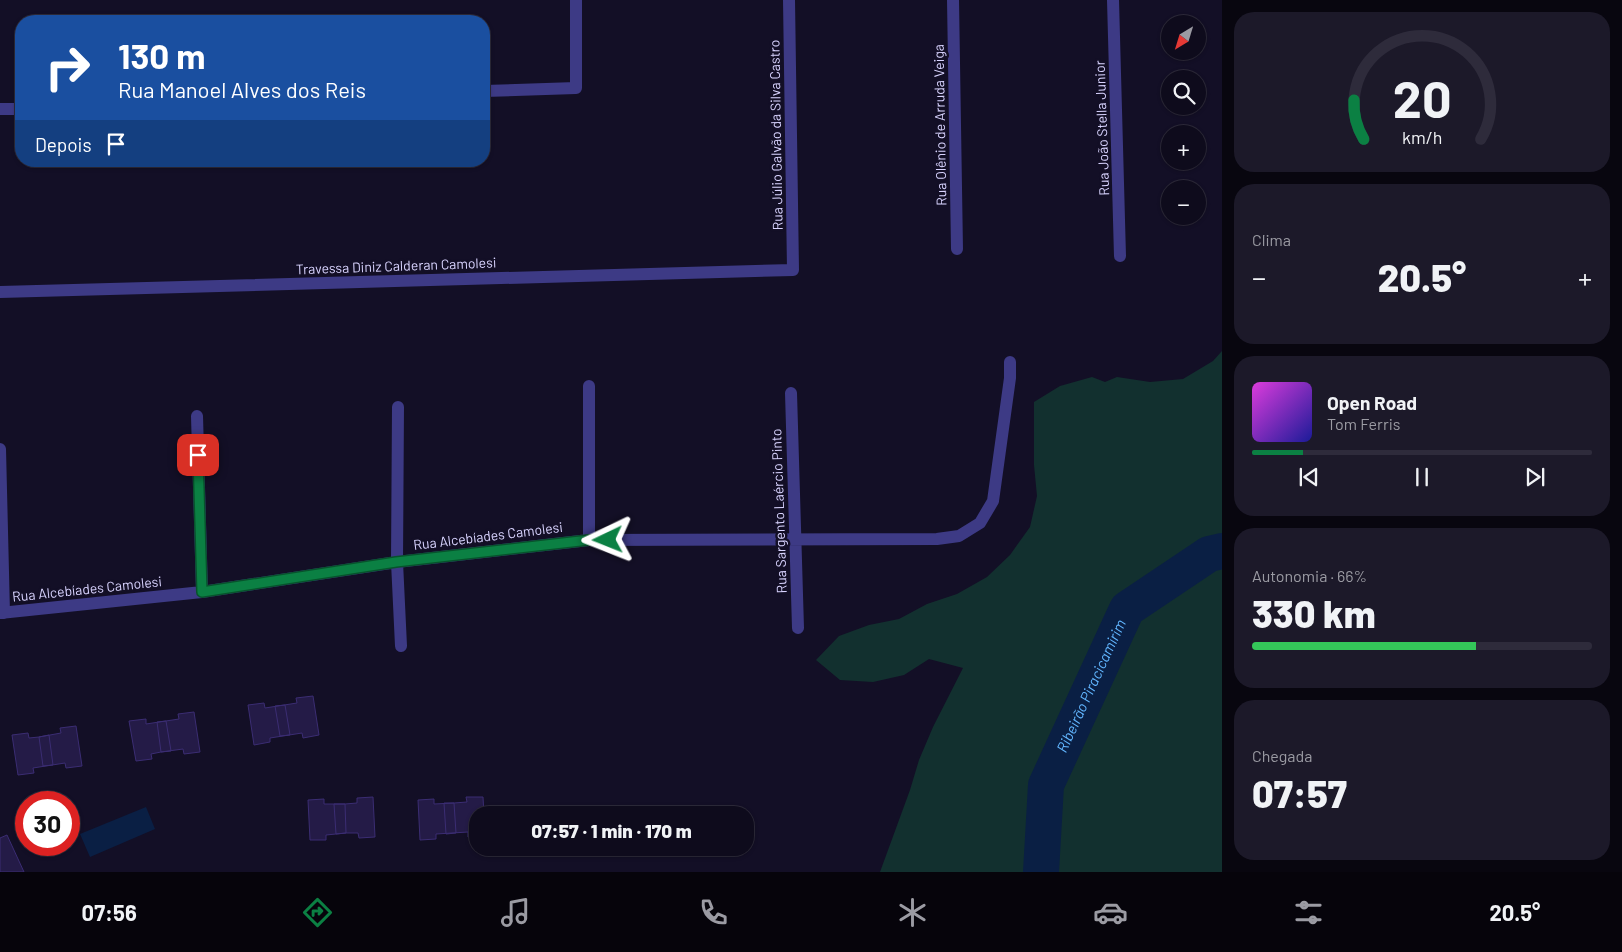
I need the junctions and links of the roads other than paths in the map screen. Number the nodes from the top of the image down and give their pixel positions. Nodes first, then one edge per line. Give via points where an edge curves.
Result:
1 (576, 0) edge
2 (789, 0) edge
3 (953, 0) edge
4 (1113, 0) edge
5 (490, 91) edge
6 (0, 109) edge
7 (15, 109) edge
8 (957, 249) dead end
9 (1120, 256) dead end
10 (793, 270) joint
11 (0, 292) edge
12 (1010, 362) dead end
13 (590, 386) dead end
14 (791, 393) dead end
15 (398, 408) dead end
16 (197, 416) dead end
17 (0, 449) edge
18 (795, 539) junction
19 (589, 540) junction
20 (396, 562) junction
21 (202, 592) junction
22 (2, 613) edge
23 (798, 628) dead end
24 (401, 646) dead end

1 - 5 street via 576,88
2 - 10 street, Rua Júlio Galvão da Silva Castro
3 - 8 street, Rua Olênio de Arruda Veiga
4 - 9 street, Rua João Stella Junior
6 - 7 street
10 - 11 street, Travessa Diniz Calderan Camolesi
12 - 18 street, Rua Alcebíades Camolesi via 993,501 980,523 960,536 937,539
13 - 19 street
14 - 18 street, Rua Sargento Laércio Pinto
15 - 20 street
16 - 21 street
17 - 22 street
18 - 19 street, Rua Alcebíades Camolesi
18 - 23 street, Rua Sargento Laércio Pinto
19 - 20 street, Rua Alcebíades Camolesi
20 - 21 street, Rua Alcebíades Camolesi
20 - 24 street
21 - 22 street, Rua Alcebíades Camolesi

